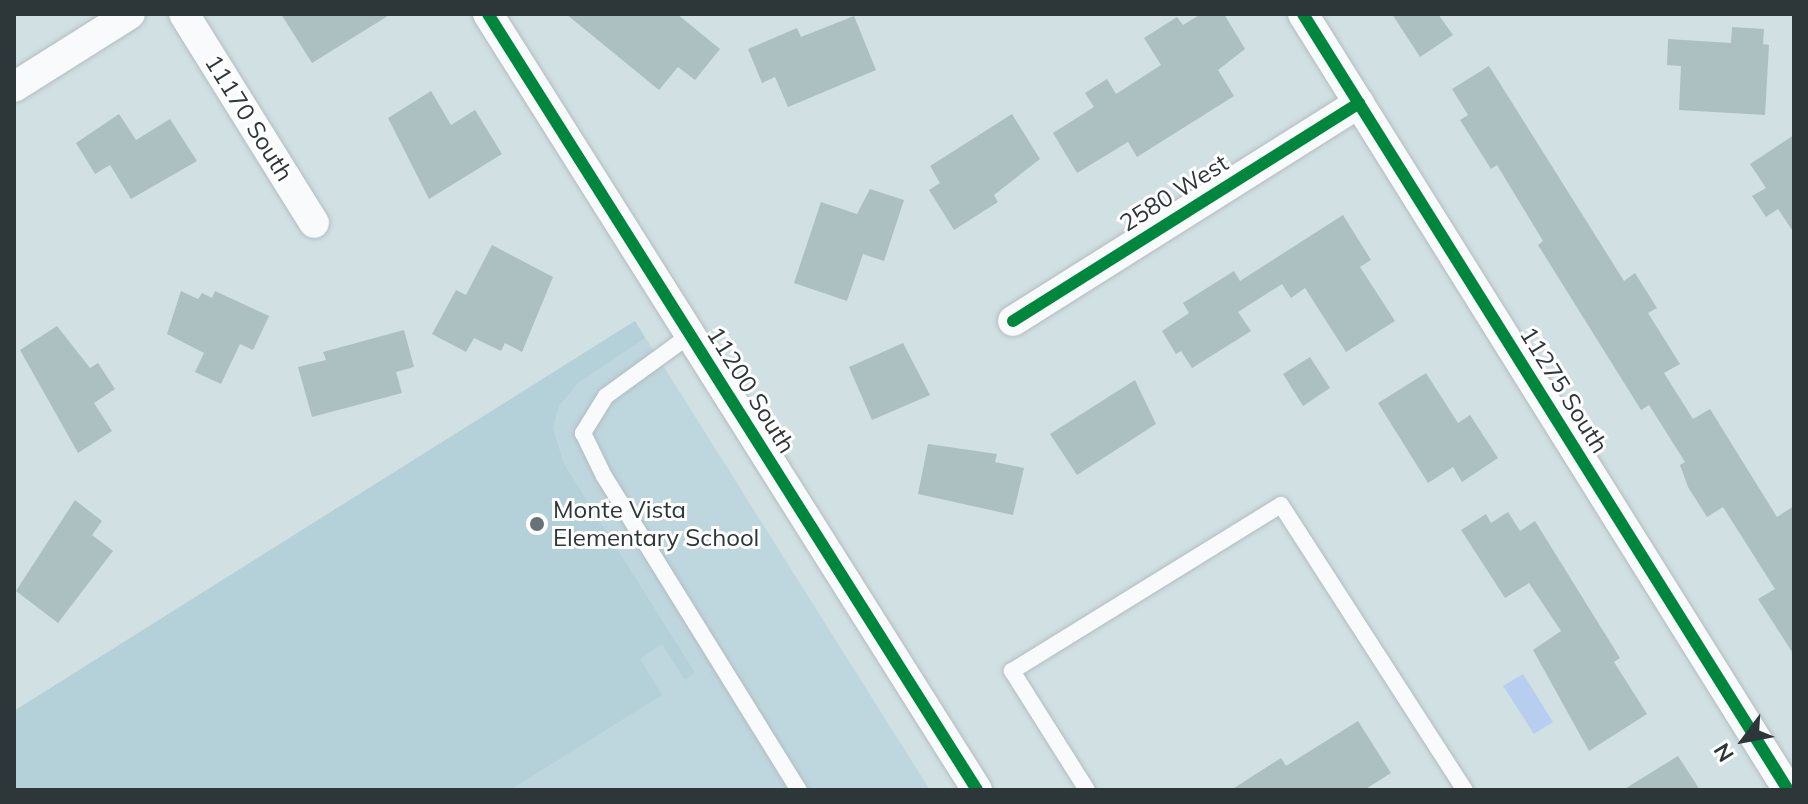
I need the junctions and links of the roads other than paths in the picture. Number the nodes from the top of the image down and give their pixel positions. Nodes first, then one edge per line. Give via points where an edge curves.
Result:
1 (130, 14) edge
2 (184, 14) edge
3 (488, 14) edge
4 (1303, 14) edge
5 (14, 87) edge
6 (1359, 103) junction
7 (314, 223) dead end
8 (1013, 321) dead end
9 (690, 335) junction
10 (799, 790) edge
11 (977, 790) edge
12 (1087, 790) edge
13 (1465, 790) edge
14 (1788, 790) edge

1 - 5 street
2 - 7 street, 11170 South
3 - 9 street, 11200 South
4 - 6 street, 11275 South
6 - 8 street, 2580 West
6 - 14 street, 11275 South
9 - 10 lane via 606,396 583,433 604,476
9 - 11 street, 11200 South
12 - 13 lane via 1012,671 1281,505

